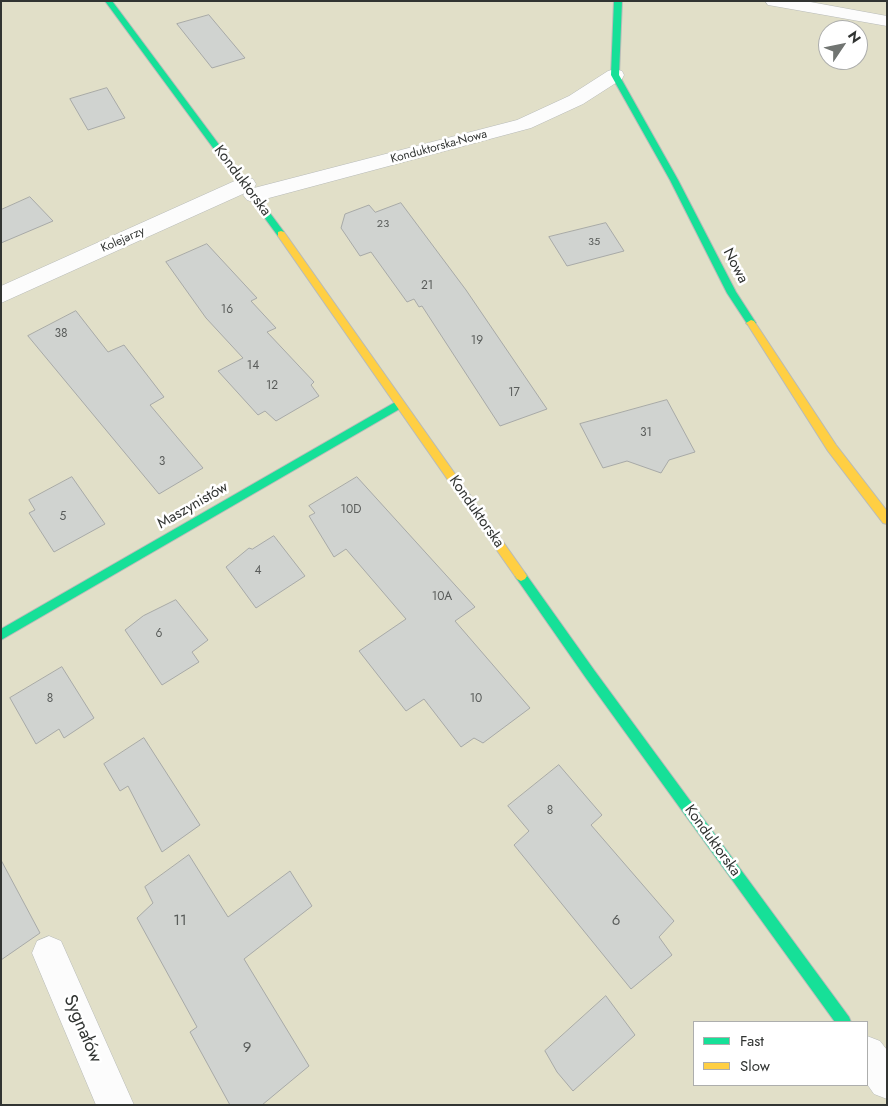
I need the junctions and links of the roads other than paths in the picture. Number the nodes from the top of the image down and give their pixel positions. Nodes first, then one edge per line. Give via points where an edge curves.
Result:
1 (108, 1) edge
2 (618, 1) edge
3 (774, 1) edge
4 (887, 21) edge
5 (615, 75) junction
6 (250, 190) junction
7 (1, 295) edge
8 (399, 404) junction
9 (887, 520) edge
10 (1, 635) edge
11 (50, 953) dead end
12 (843, 1021) edge
13 (868, 1055) edge
14 (887, 1081) edge
15 (115, 1105) edge

1 - 6 street, Konduktorska
2 - 5 street
3 - 4 street
5 - 6 street, Konduktorska-Nowa via 576,100 524,124
5 - 9 street, Nowa via 732,293 832,448
6 - 7 street, Kolejarzy
6 - 8 street, Konduktorska
8 - 10 street, Maszynistów
8 - 12 street, Konduktorska via 590,674
11 - 15 street, Sygnałów
13 - 14 street

